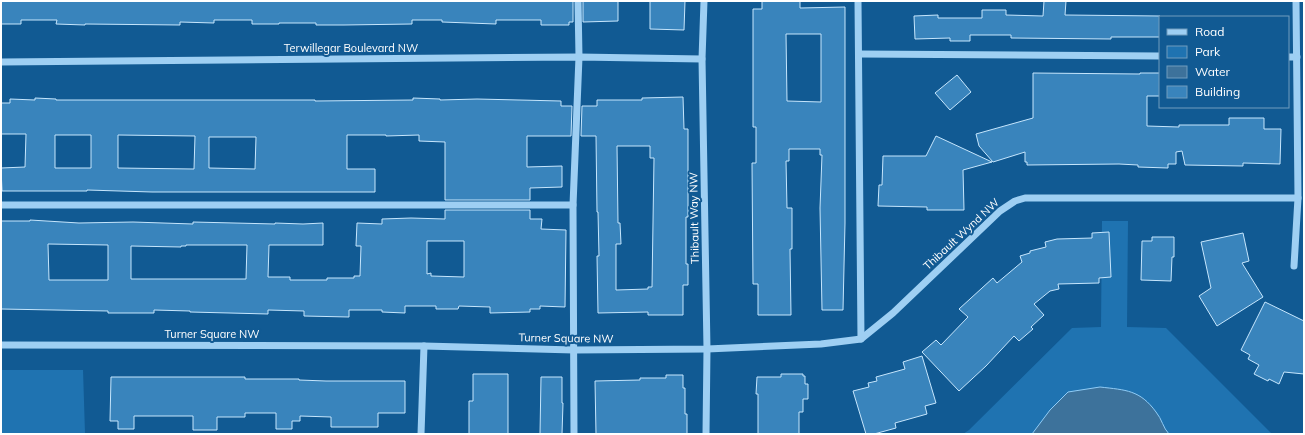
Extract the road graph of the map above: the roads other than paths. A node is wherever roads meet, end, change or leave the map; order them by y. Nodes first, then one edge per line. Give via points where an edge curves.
1 (578, 1) edge
2 (704, 1) edge
3 (858, 1) edge
4 (1296, 1) edge
5 (859, 54) junction
6 (1159, 56) edge
7 (1289, 57) edge
8 (1296, 57) junction
9 (579, 58) junction
10 (702, 59) junction
11 (1, 62) edge
12 (1298, 198) junction
13 (1, 205) edge
14 (573, 205) junction
15 (1294, 266) dead end
16 (861, 340) junction
17 (1, 345) edge
18 (424, 346) junction
19 (707, 349) junction
20 (574, 350) junction
21 (421, 434) edge
22 (574, 434) edge
23 (706, 434) edge

1 - 9 street
2 - 10 street, Thibault Way NW
3 - 5 street
4 - 8 street
5 - 6 street
5 - 16 street
7 - 8 street
8 - 12 street
9 - 10 street, Terwillegar Boulevard NW
9 - 11 street, Terwillegar Boulevard NW
9 - 14 street
10 - 19 street, Thibault Way NW
12 - 15 street
12 - 16 street, Thibault Wynd NW via 1025,198 1014,201 1000,211
13 - 14 street
14 - 20 street
16 - 19 street
17 - 18 street, Turner Square NW
18 - 20 street, Turner Square NW
18 - 21 street
19 - 20 street, Turner Square NW
19 - 23 street, Thibault Way NW
20 - 22 street

